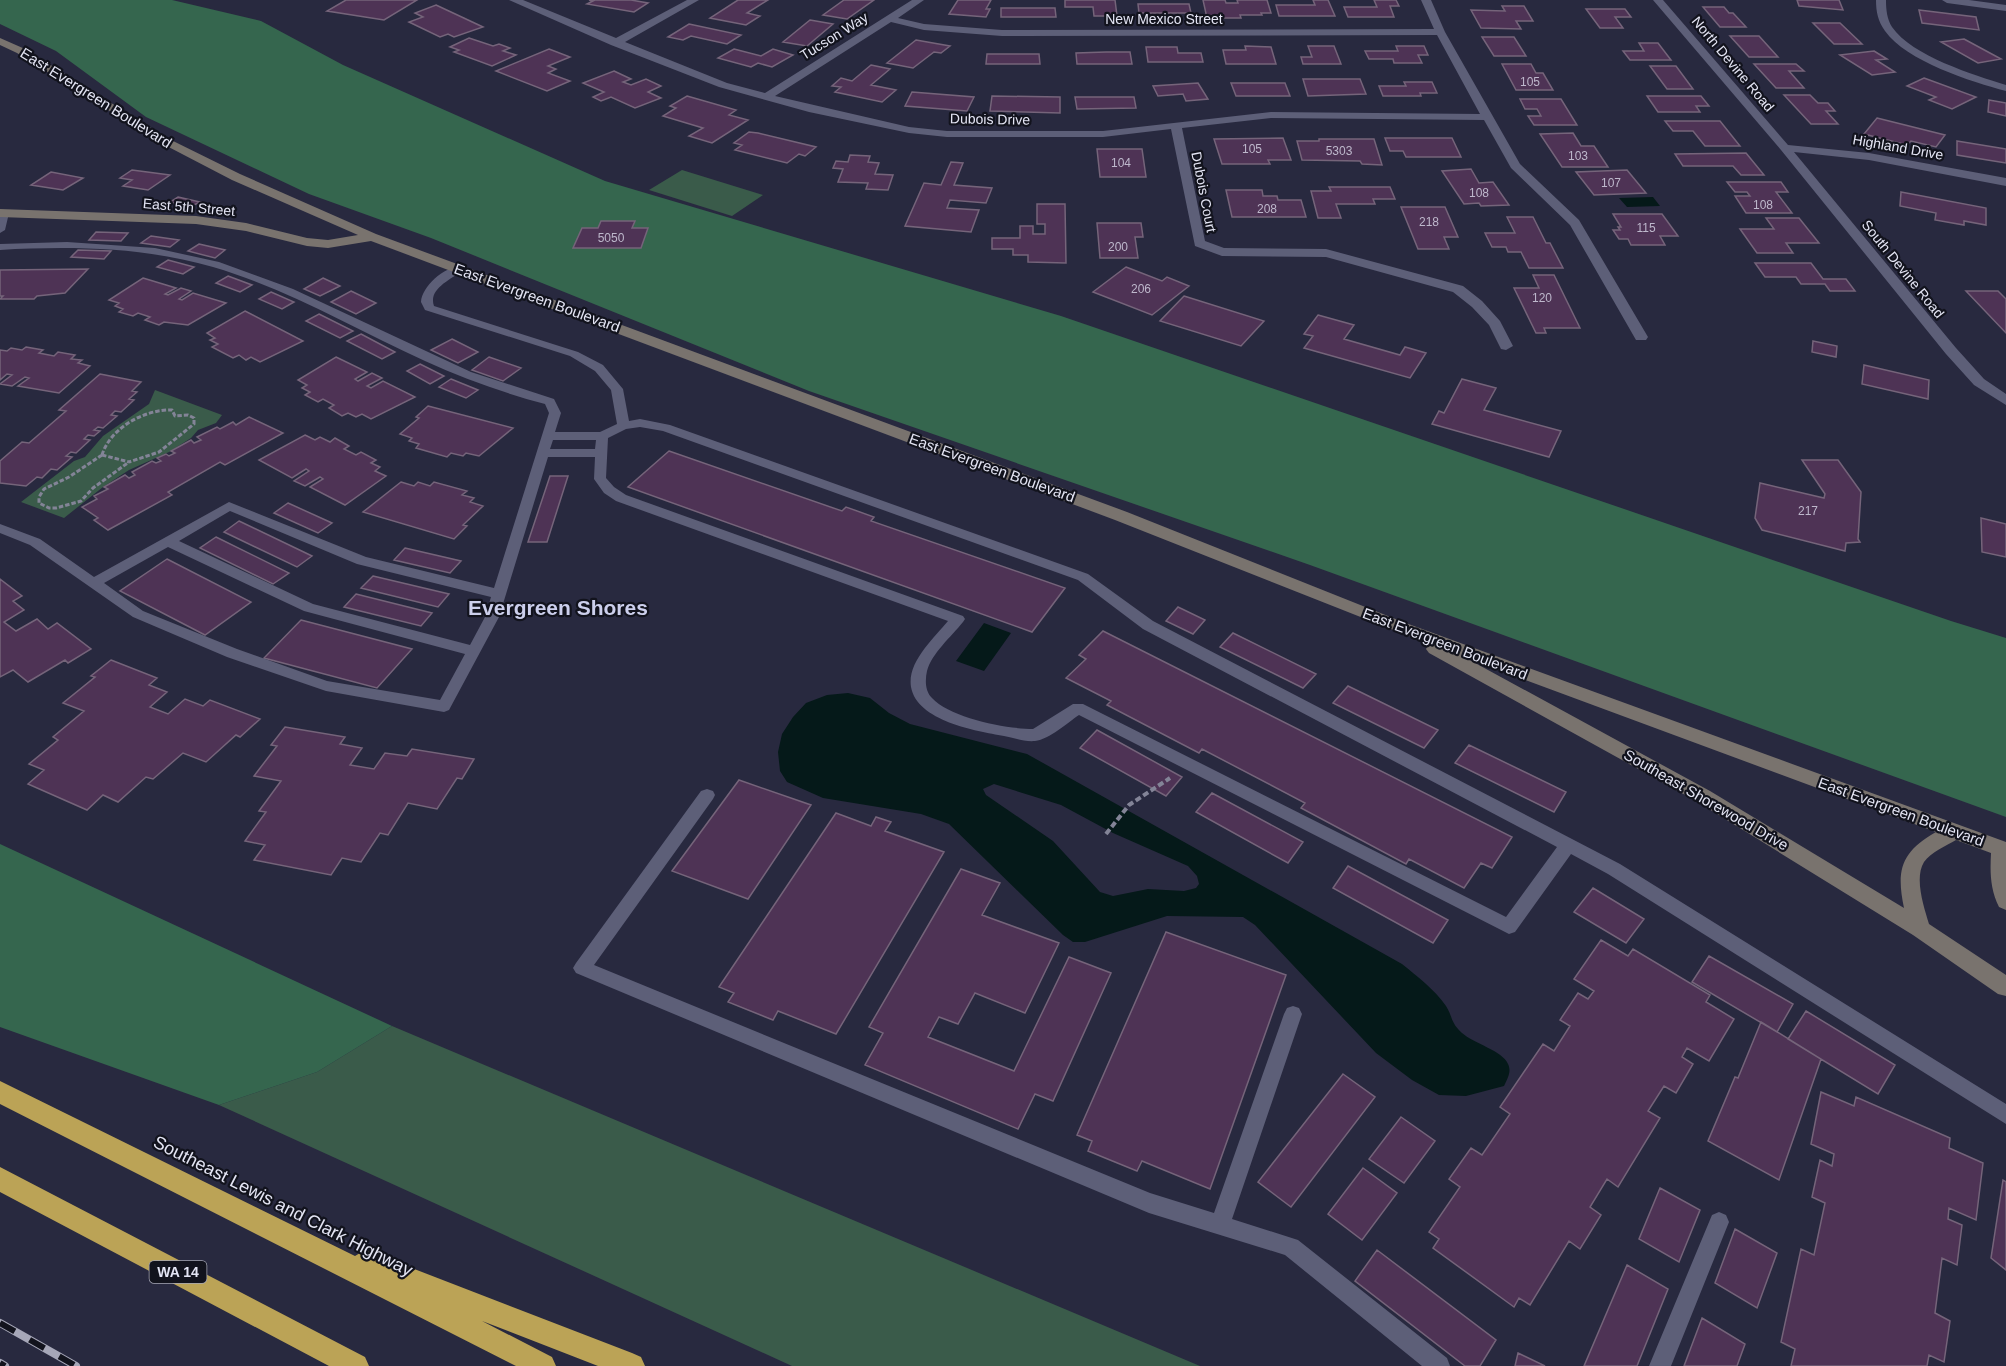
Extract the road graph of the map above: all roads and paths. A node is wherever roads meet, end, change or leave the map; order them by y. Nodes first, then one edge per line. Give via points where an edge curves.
1 (514, 0) edge
2 (694, 0) edge
3 (919, 0) edge
4 (1426, 0) edge
5 (1658, 0) edge
6 (1881, 0) edge
7 (1947, 0) edge
8 (2006, 8) edge
9 (890, 19) junction
10 (1440, 32) junction
11 (0, 41) edge
12 (615, 43) junction
13 (2006, 88) edge
14 (765, 98) junction
15 (1486, 117) junction
16 (1176, 126) junction
17 (1785, 148) junction
18 (2006, 182) edge
19 (1, 213) edge
20 (0, 230) edge
21 (372, 237) junction
22 (2, 247) edge
23 (458, 269) junction
24 (1641, 337) dead end
25 (1506, 346) dead end
26 (2006, 401) edge
27 (623, 426) junction
28 (548, 436) junction
29 (602, 436) junction
30 (544, 453) junction
31 (600, 453) junction
32 (102, 454) junction
33 (129, 462) junction
34 (0, 528) edge
35 (168, 541) junction
36 (93, 583) junction
37 (498, 594) junction
38 (1397, 626) junction
39 (474, 651) junction
40 (1190, 765) junction
41 (707, 795) dead end
42 (1954, 831) junction
43 (1106, 834) dead end
44 (1569, 844) junction
45 (2003, 849) edge
46 (2006, 901) edge
47 (1920, 929) junction
48 (2006, 987) edge
49 (1293, 1014) dead end
50 (0, 1092) edge
51 (2006, 1115) edge
52 (0, 1179) edge
53 (1719, 1222) dead end
54 (1220, 1225) junction
55 (276, 1229) junction
56 (356, 1366) edge
57 (543, 1366) edge
58 (632, 1366) edge
59 (1438, 1366) edge
60 (1660, 1366) edge

1 - 12 street, Dubois Drive
2 - 12 street
3 - 9 street, Tucson Way
4 - 10 street
5 - 17 street, North Devine Road
6 - 13 street via 1883,20 1896,38 1961,74
7 - 8 street
9 - 10 street, New Mexico Street via 924,27 1002,33
9 - 14 street, Tucson Way
10 - 15 street
11 - 21 street, East Evergreen Boulevard via 163,140
12 - 14 street, Dubois Drive
14 - 16 street, Dubois Drive via 909,130 947,134 1103,134
15 - 16 street, Dubois Drive via 1271,115
15 - 24 street via 1515,166 1575,223
16 - 25 street, Dubois Court via 1199,243 1222,252 1326,253 1423,277 1458,289 1477,304 1495,324
17 - 18 street, Highland Drive via 1864,155
17 - 26 street, South Devine Road via 1951,351 1979,382
19 - 20 lane
19 - 21 street, East 5th Street via 196,220 328,244
21 - 23 street, East Evergreen Boulevard
22 - 28 lane via 111,246 179,255 245,274 467,375 550,402 555,412
23 - 27 lane via 430,289 425,302 429,308 574,354 599,368 617,389
23 - 38 street, East Evergreen Boulevard via 1121,516
27 - 29 lane
27 - 44 lane via 640,423 666,428 1083,577 1148,626
28 - 29 lane
28 - 30 lane
29 - 31 lane
30 - 31 lane
30 - 37 lane
31 - 40 lane via 600,479 621,498 958,619 927,657 920,673 918,686 933,709 952,718 1036,735 1078,708
32 - 33 path
32 - 33 path via 68,478 43,489 39,503 49,508 73,504
32 - 33 path via 108,440 120,429 156,410 167,408 175,416 194,418 194,424 159,452
34 - 36 lane via 35,542
35 - 36 lane
35 - 37 lane via 229,506 362,561
35 - 39 lane via 309,608
36 - 39 lane via 138,614 231,653 326,686 444,706
37 - 39 lane via 492,617
38 - 42 street, East Evergreen Boulevard
38 - 47 street, Southeast Shorewood Drive via 1459,664 1703,796
40 - 43 path via 1129,805
40 - 44 lane via 1509,927
41 - 54 lane via 582,968 1149,1203
42 - 45 street, East Evergreen Boulevard
42 - 47 street via 1912,863 1911,891
44 - 51 lane
45 - 46 street via 2000,879
47 - 48 street, Southeast Shorewood Drive
49 - 54 lane
50 - 55 highway, Southeast Lewis and Clark Highway
52 - 56 highway, WA 14
53 - 60 lane
54 - 59 lane via 1291,1247
55 - 57 highway, Southeast Lewis and Clark Highway
55 - 58 highway

